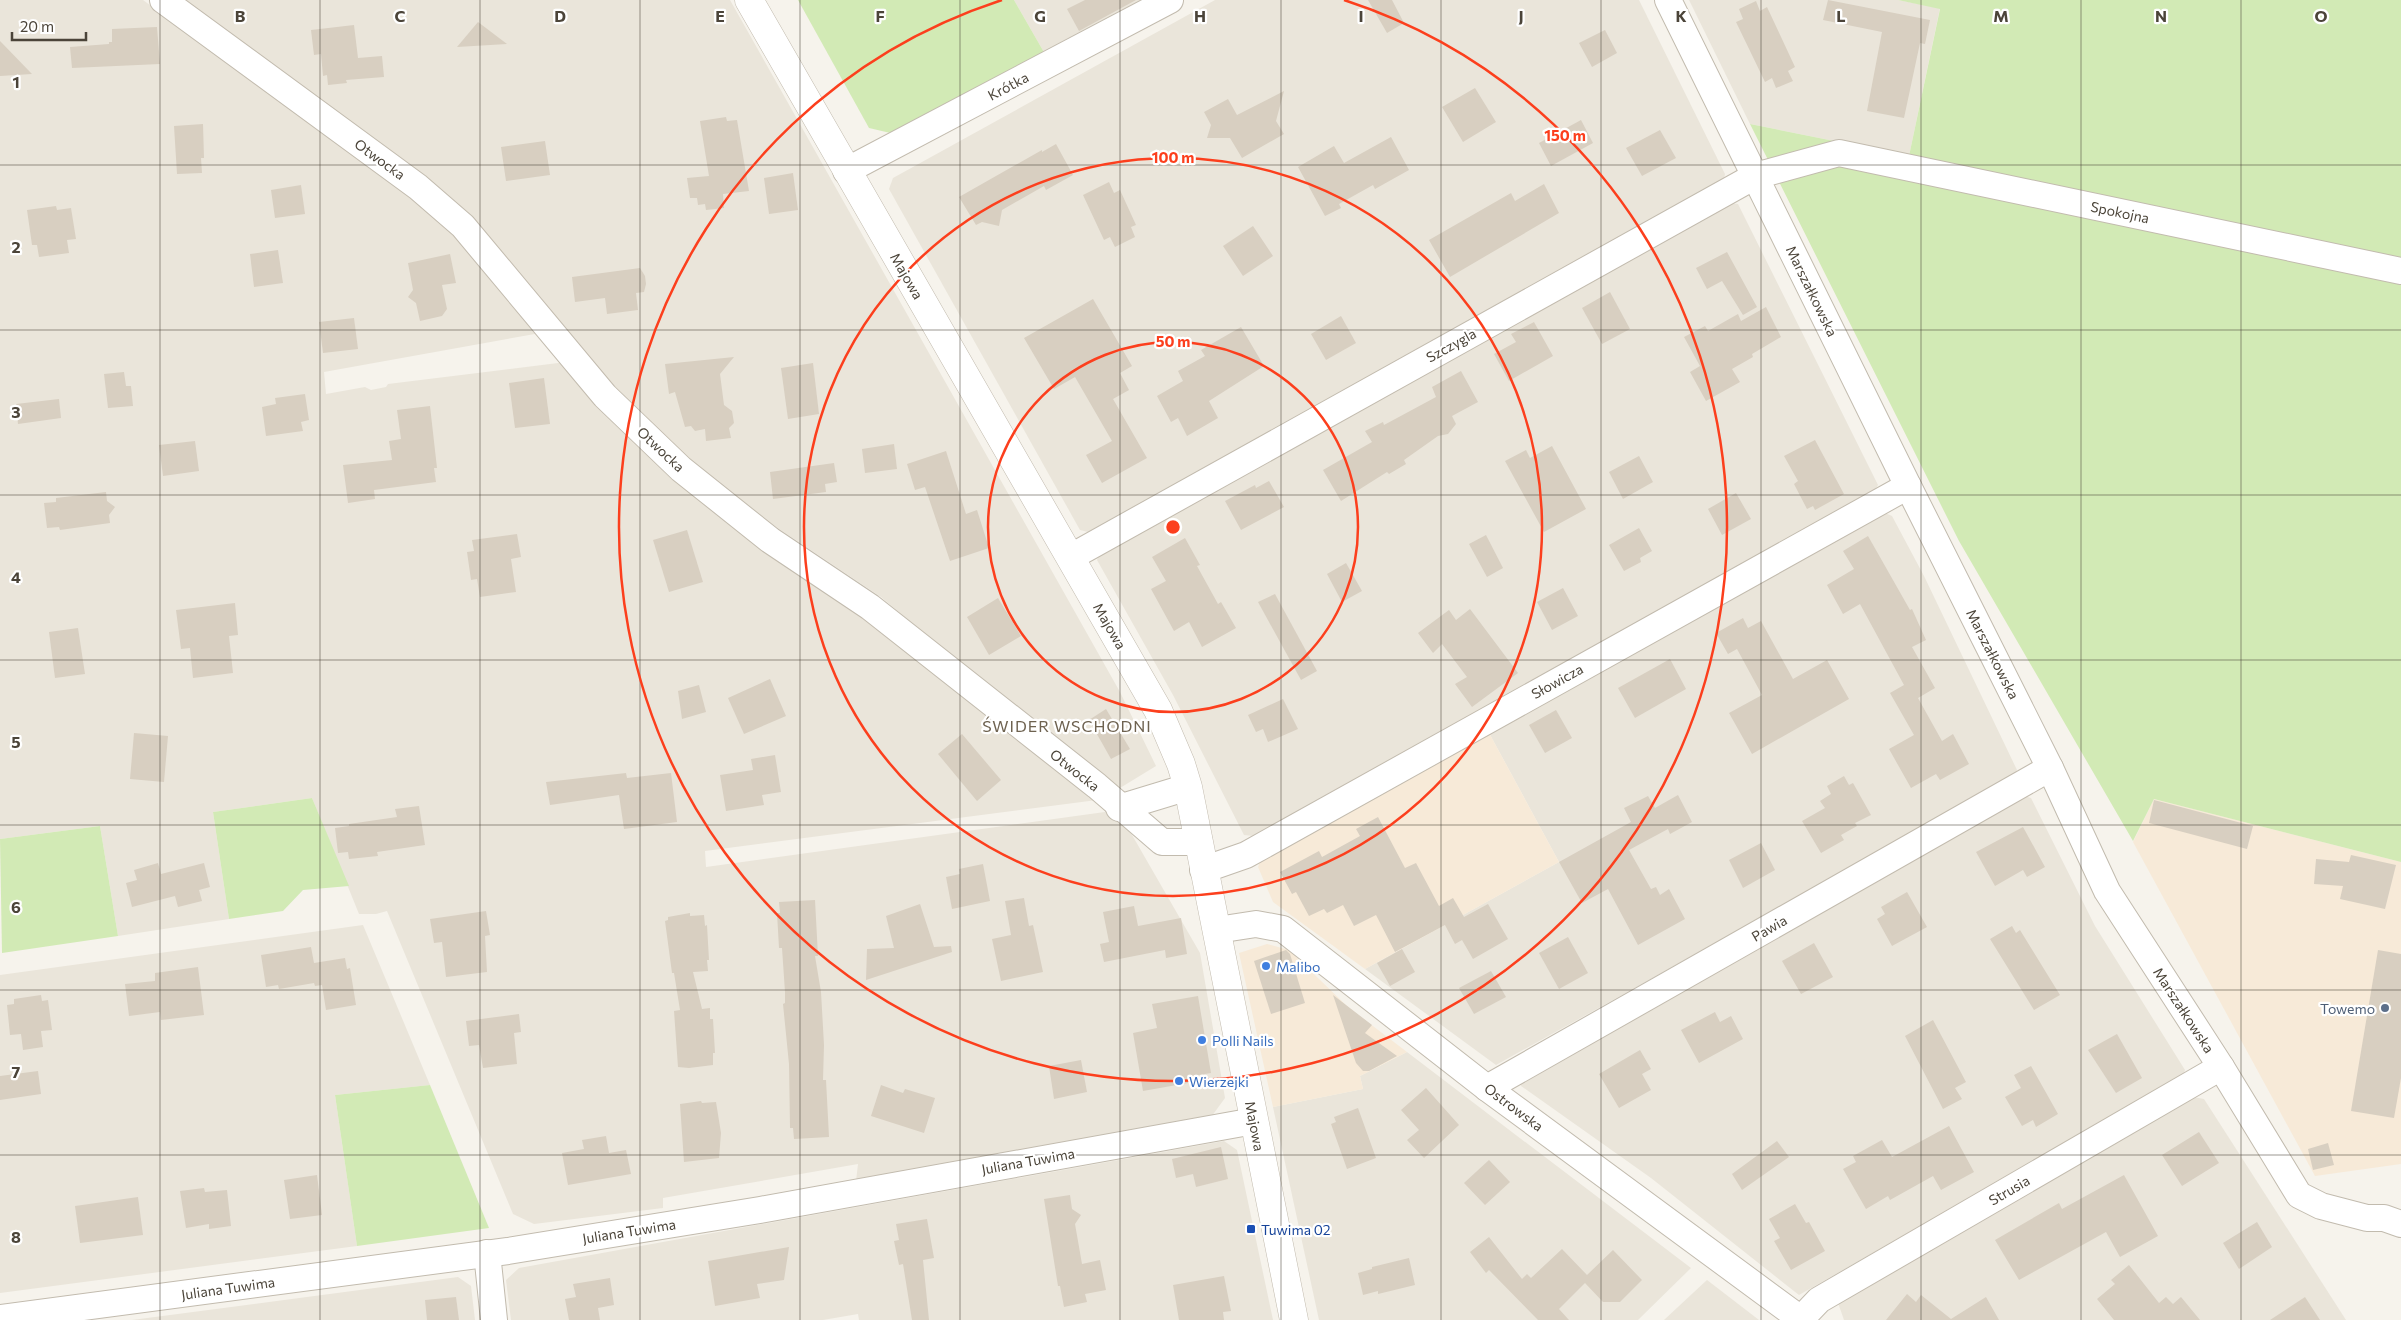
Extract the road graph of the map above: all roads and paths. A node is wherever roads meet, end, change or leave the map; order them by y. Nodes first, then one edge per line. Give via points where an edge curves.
1 (163, 0) edge
2 (750, 0) edge
3 (1170, 0) edge
4 (1668, 0) edge
5 (1839, 153) joint
6 (846, 171) junction
7 (1755, 176) junction
8 (2401, 271) edge
9 (1908, 486) junction
10 (1071, 557) junction
11 (2050, 768) junction
12 (1188, 787) junction
13 (1119, 808) junction
14 (1198, 842) junction
15 (1203, 870) junction
16 (1217, 930) junction
17 (2221, 1067) junction
18 (1487, 1088) junction
19 (1254, 1121) junction
20 (2401, 1224) edge
21 (487, 1253) junction
22 (0, 1318) edge
23 (494, 1320) edge
24 (1294, 1320) edge
25 (1802, 1320) edge

1 - 13 street, Otwocka via 418,187 463,226 605,396 681,469 770,540 870,607 1097,786
2 - 6 street, Majowa
3 - 6 street, Krótka
4 - 7 street, Marszałkowska
5 - 7 street, Szczygla
5 - 8 street, Spokojna
6 - 10 street, Majowa
7 - 9 street, Marszałkowska
7 - 10 street, Szczygla
9 - 11 street, Marszałkowska
9 - 15 street, Słowicza via 1246,855
10 - 12 street, Majowa via 1158,710 1182,764
11 - 17 street, Marszałkowska via 2107,891
11 - 18 street, Pawia
12 - 13 street
12 - 14 street, Majowa
13 - 14 street, Otwocka via 1162,842
14 - 15 street, Majowa
15 - 16 street, Majowa
16 - 18 street, Ostrowska via 1256,924 1283,929
16 - 19 street, Majowa
17 - 20 street, Marszałkowska via 2299,1195 2321,1206
17 - 25 street, Strusia via 1819,1300
18 - 25 street, Ostrowska
19 - 21 street, Juliana Tuwima via 760,1210
19 - 24 street, Majowa
21 - 22 street, Juliana Tuwima
21 - 23 street

